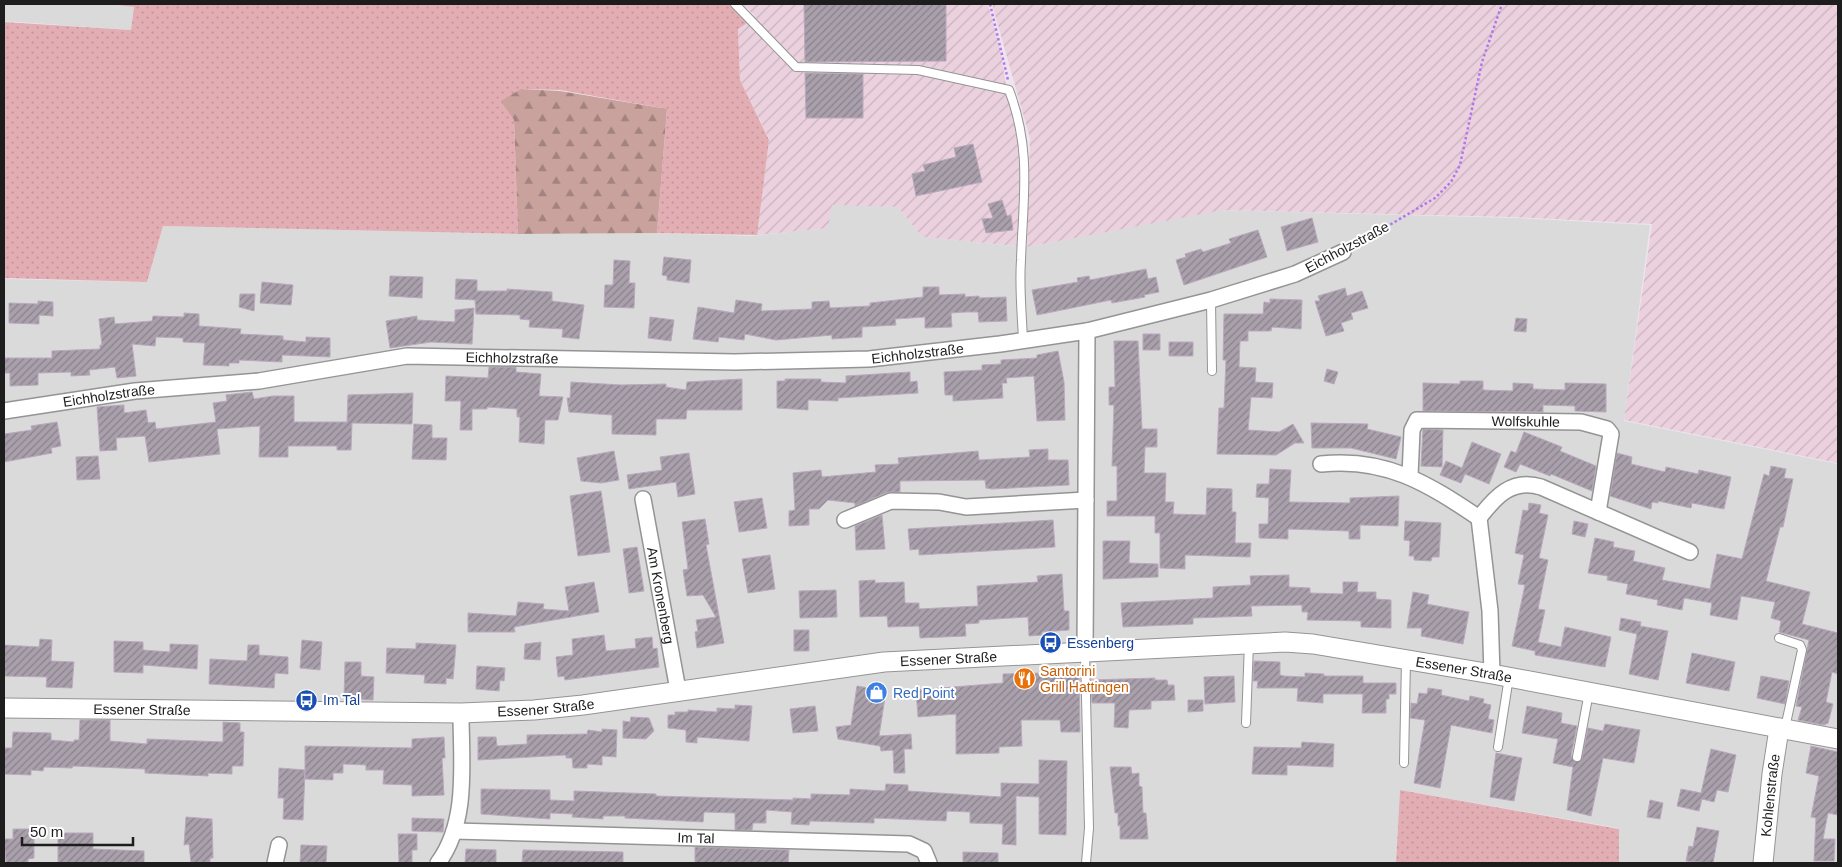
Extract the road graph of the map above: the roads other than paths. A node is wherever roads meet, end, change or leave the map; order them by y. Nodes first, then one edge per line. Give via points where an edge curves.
1 (735, 4) edge
2 (1343, 252) road end
3 (1211, 300) junction
4 (1087, 331) junction
5 (1023, 341) junction
6 (1212, 371) dead end
7 (4, 411) edge
8 (1321, 464) dead end
9 (1410, 476) junction
10 (643, 499) dead end
11 (1086, 500) junction
12 (1598, 512) junction
13 (1479, 518) junction
14 (845, 520) dead end
15 (1690, 552) dead end
16 (1779, 638) dead end
17 (1249, 644) junction
18 (1085, 652) junction
19 (1406, 659) junction
20 (1501, 675) junction
21 (678, 690) junction
22 (1589, 692) junction
23 (4, 708) edge
24 (461, 713) junction
25 (1246, 723) dead end
26 (1782, 729) junction
27 (1838, 739) edge
28 (1498, 747) dead end
29 (1577, 757) dead end
30 (1404, 763) dead end
31 (454, 831) junction
32 (279, 845) dead end
33 (275, 863) edge
34 (438, 863) edge
35 (929, 863) edge
36 (1086, 863) edge
37 (1763, 863) edge

1 - 5 lane via 796,67 918,70 1009,90 1023,136 1025,160 1020,262
2 - 3 street, Eichholzstraße via 1295,274
3 - 4 street, Eichholzstraße
3 - 6 lane
4 - 5 street, Eichholzstraße
4 - 11 street
5 - 7 street, Eichholzstraße via 869,359 734,362 407,356 259,381 135,391
8 - 9 street via 1362,463
9 - 12 street, Wolfskuhle via 1412,430 1417,420 1581,422 1607,429 1611,434
9 - 13 street
10 - 21 street, Am Kronenberg
11 - 14 street via 966,507 939,502 891,501
11 - 18 street
12 - 13 street via 1541,487 1526,484 1507,489
12 - 15 street
13 - 20 street
16 - 26 lane via 1800,645 1802,650
17 - 18 street, Essener Straße
17 - 19 street, Essener Straße via 1313,644
17 - 25 lane
18 - 21 street, Essener Straße via 884,662
18 - 36 lane via 1089,828
19 - 20 street, Essener Straße
19 - 30 lane
20 - 22 street, Essener Straße
20 - 28 lane
21 - 24 street, Essener Straße via 534,710
22 - 26 street, Essener Straße
22 - 29 lane
23 - 24 street, Essener Straße
24 - 31 street via 462,780
26 - 27 street, Essener Straße
26 - 37 street, Kohlenstraße via 1772,774
31 - 34 street
31 - 35 street, Im Tal via 909,844 924,851
32 - 33 street

